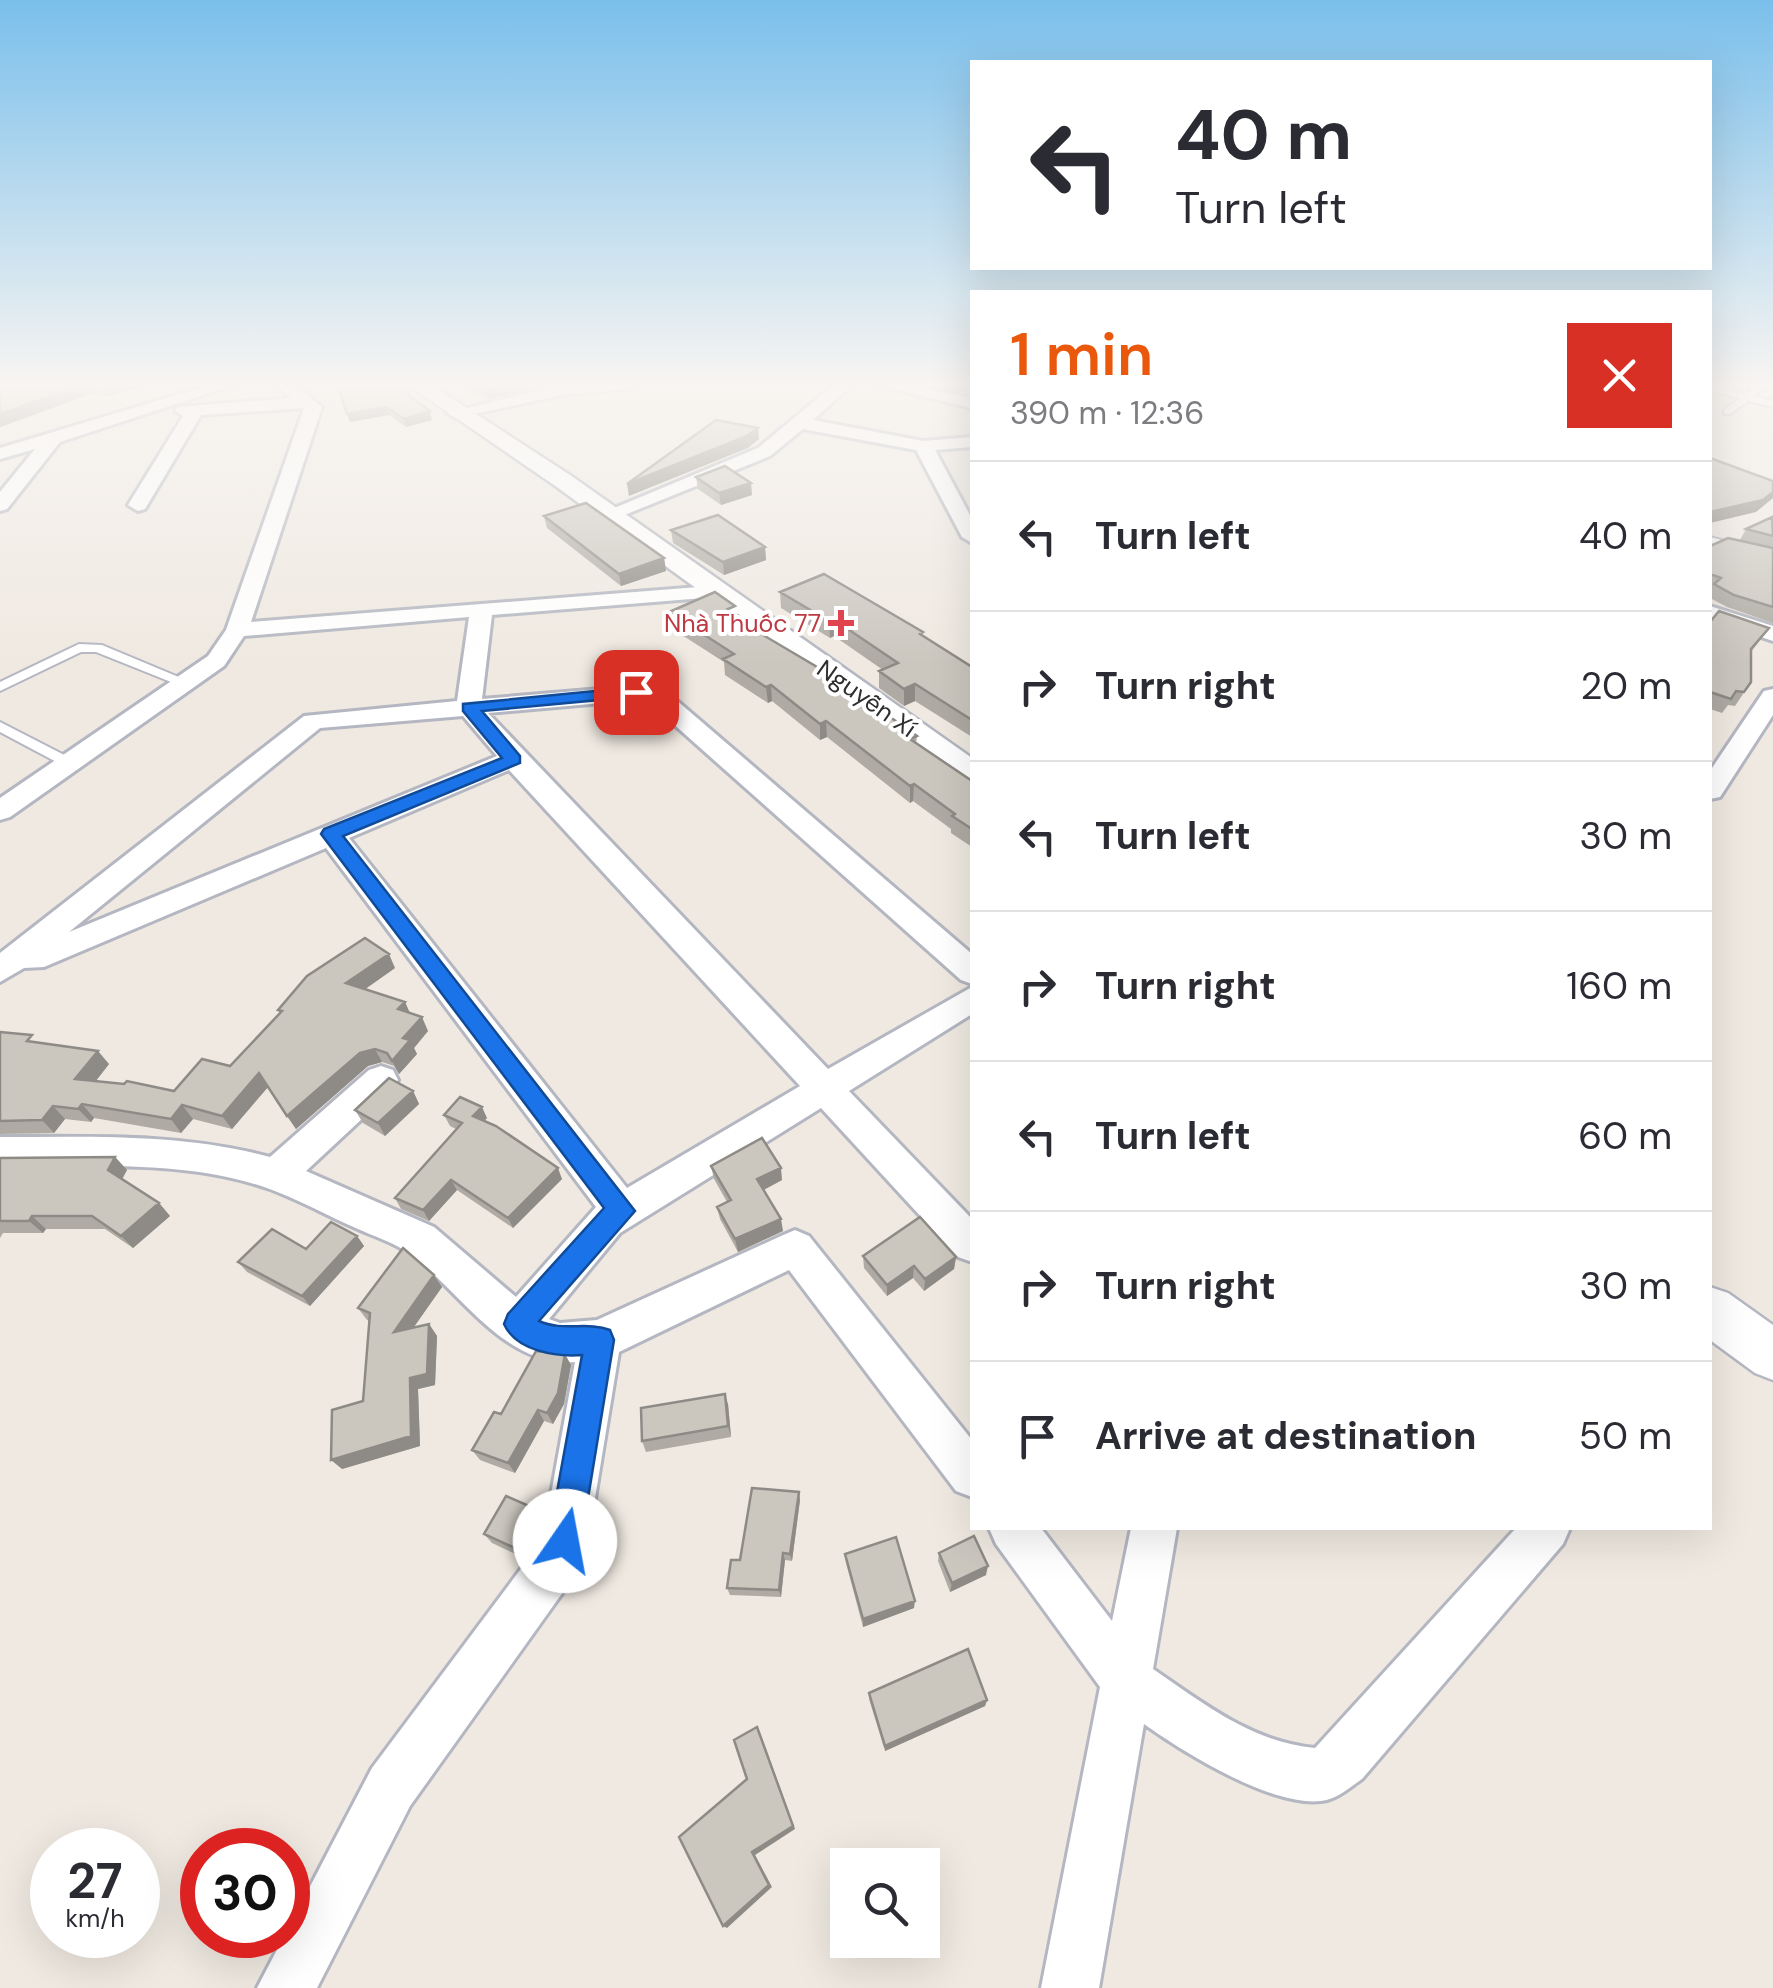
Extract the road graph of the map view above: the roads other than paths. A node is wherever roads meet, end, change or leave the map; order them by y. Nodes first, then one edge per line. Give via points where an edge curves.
1 (22, 477) edge
2 (155, 477) edge
3 (289, 477) edge
4 (553, 477) edge
5 (708, 477) edge
6 (940, 477) edge
7 (970, 492) edge
8 (949, 494) junction
9 (138, 504) dead end
10 (0, 505) edge
11 (610, 514) junction
12 (970, 532) edge
13 (1712, 541) edge
14 (1773, 557) edge
15 (716, 590) junction
16 (481, 610) junction
17 (1712, 614) edge
18 (237, 630) junction
19 (1773, 634) edge
20 (186, 683) junction
21 (0, 687) edge
22 (1773, 696) edge
23 (469, 707) junction
24 (0, 726) edge
25 (514, 760) junction
26 (69, 763) junction
27 (970, 772) edge
28 (1712, 788) edge
29 (0, 811) edge
30 (331, 834) junction
31 (970, 970) edge
32 (0, 971) edge
33 (970, 1000) edge
34 (382, 1080) edge
35 (824, 1088) junction
36 (0, 1152) edge
37 (276, 1175) junction
38 (622, 1211) junction
39 (970, 1243) edge
40 (518, 1324) junction
41 (1716, 1325) edge
42 (600, 1340) junction
43 (1773, 1356) edge
44 (970, 1472) edge
45 (1014, 1530) edge
46 (1154, 1530) edge
47 (1545, 1530) edge
48 (1126, 1680) junction
49 (286, 1988) edge
50 (1070, 1988) edge

1 - 10 street
2 - 9 street
3 - 18 street
4 - 11 street, Nguyễn Xí
5 - 11 street
6 - 8 street
7 - 8 street
8 - 12 street
11 - 15 street, Nguyễn Xí
13 - 14 lane
15 - 16 street
15 - 27 street, Nguyễn Xí
16 - 18 street
16 - 23 street
17 - 19 street
18 - 20 street via 216,662
20 - 21 lane via 98,648 80,648
20 - 26 street
22 - 28 street
23 - 25 street
23 - 31 street via 636,692 659,698
23 - 32 street via 313,721
24 - 26 lane
25 - 30 street
25 - 35 street
26 - 29 street
30 - 32 street
30 - 38 street
33 - 35 street
34 - 37 street
35 - 38 street
35 - 39 street
36 - 37 street via 203,1158
37 - 40 street via 420,1239
38 - 40 street
40 - 42 street via 560,1343
41 - 43 street
42 - 44 street via 795,1248
42 - 49 street via 565,1541 391,1787
45 - 48 street
46 - 48 street
47 - 48 street via 1343,1760 1322,1775 1290,1772 1212,1741
48 - 50 street

